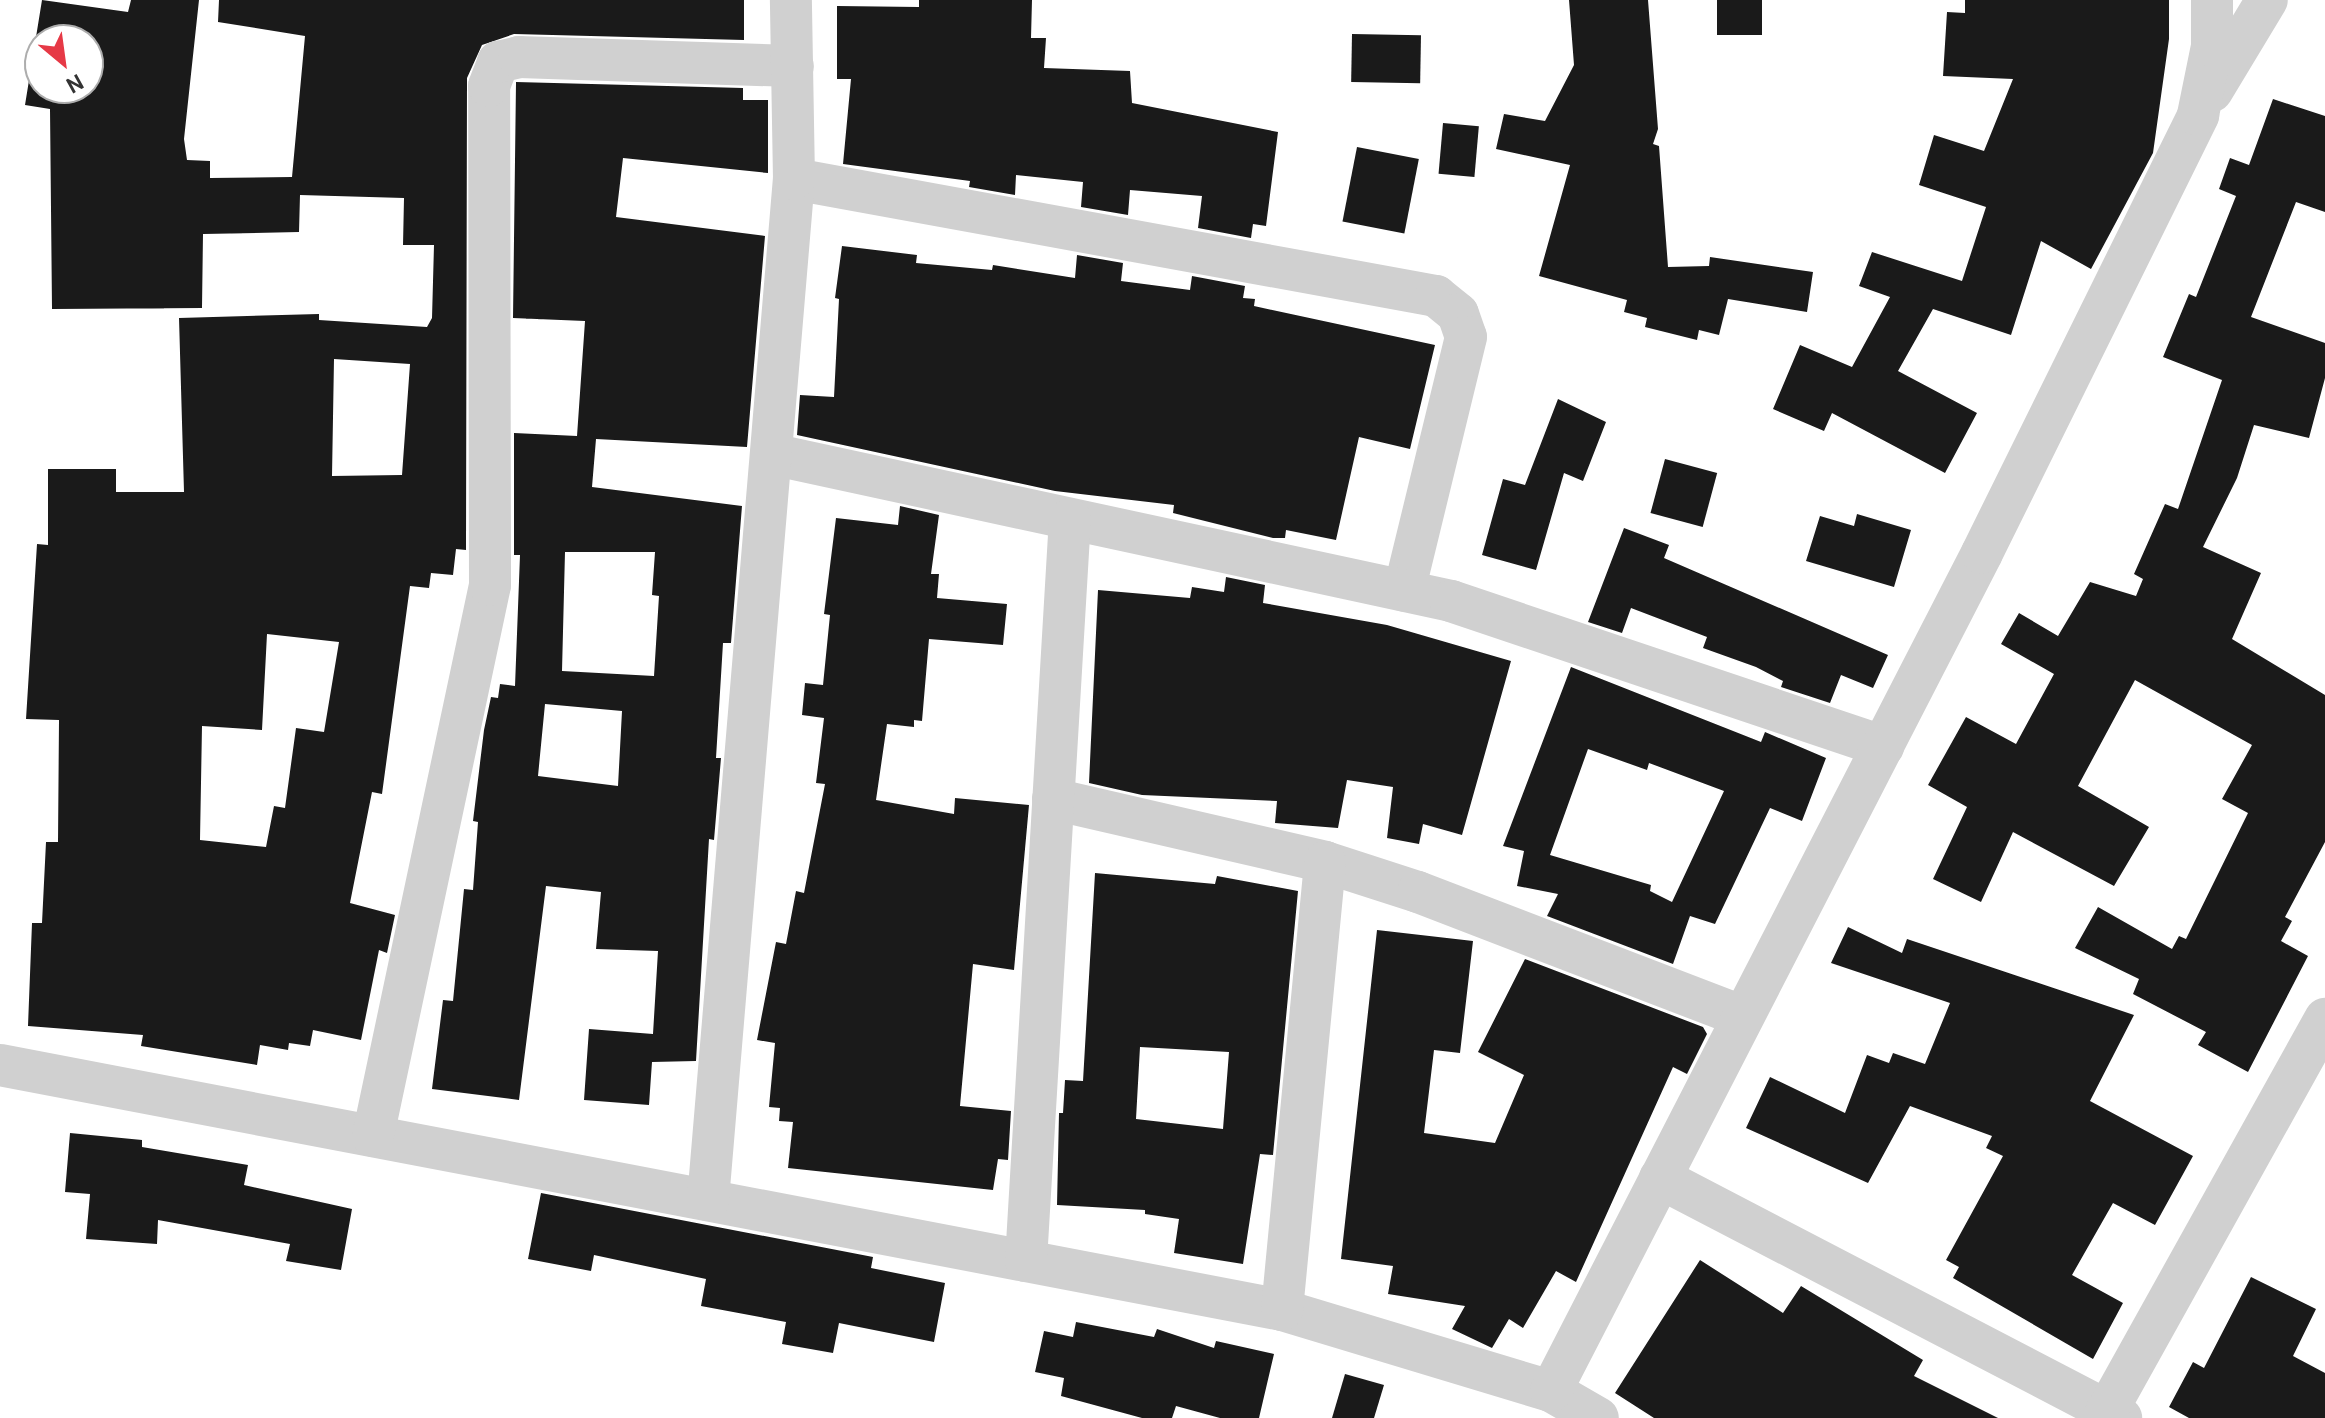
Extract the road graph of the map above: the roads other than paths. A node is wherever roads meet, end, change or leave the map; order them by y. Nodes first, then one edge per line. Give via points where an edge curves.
1 (791, 0) edge
2 (2212, 0) edge
3 (2267, 0) edge
4 (793, 66) junction
5 (2198, 115) junction
6 (794, 179) junction
7 (771, 454) junction
8 (1070, 519) junction
9 (1404, 591) junction
10 (1883, 746) junction
11 (1053, 799) junction
12 (1325, 862) junction
13 (1743, 1017) junction
14 (2325, 1019) edge
15 (0, 1065) edge
16 (373, 1136) junction
17 (1660, 1178) junction
18 (708, 1200) junction
19 (1026, 1261) junction
20 (1282, 1310) junction
21 (1551, 1391) junction
22 (2111, 1415) edge
23 (1598, 1418) edge

1 - 4 street
2 - 5 street via 2212,46
3 - 5 street
4 - 6 street
4 - 16 street via 519,57 498,62 489,86 490,585
5 - 10 street
6 - 7 street
6 - 9 street via 1436,296 1458,314 1466,337
7 - 8 street
7 - 18 street
8 - 9 street
8 - 11 street
9 - 10 street via 1451,601
10 - 13 street
11 - 12 street
11 - 19 street
12 - 13 street via 1418,892
12 - 20 street
13 - 17 street
14 - 22 street
15 - 16 street
16 - 18 street
17 - 21 street
17 - 22 street
18 - 19 street
19 - 20 street
20 - 21 street
21 - 23 street

